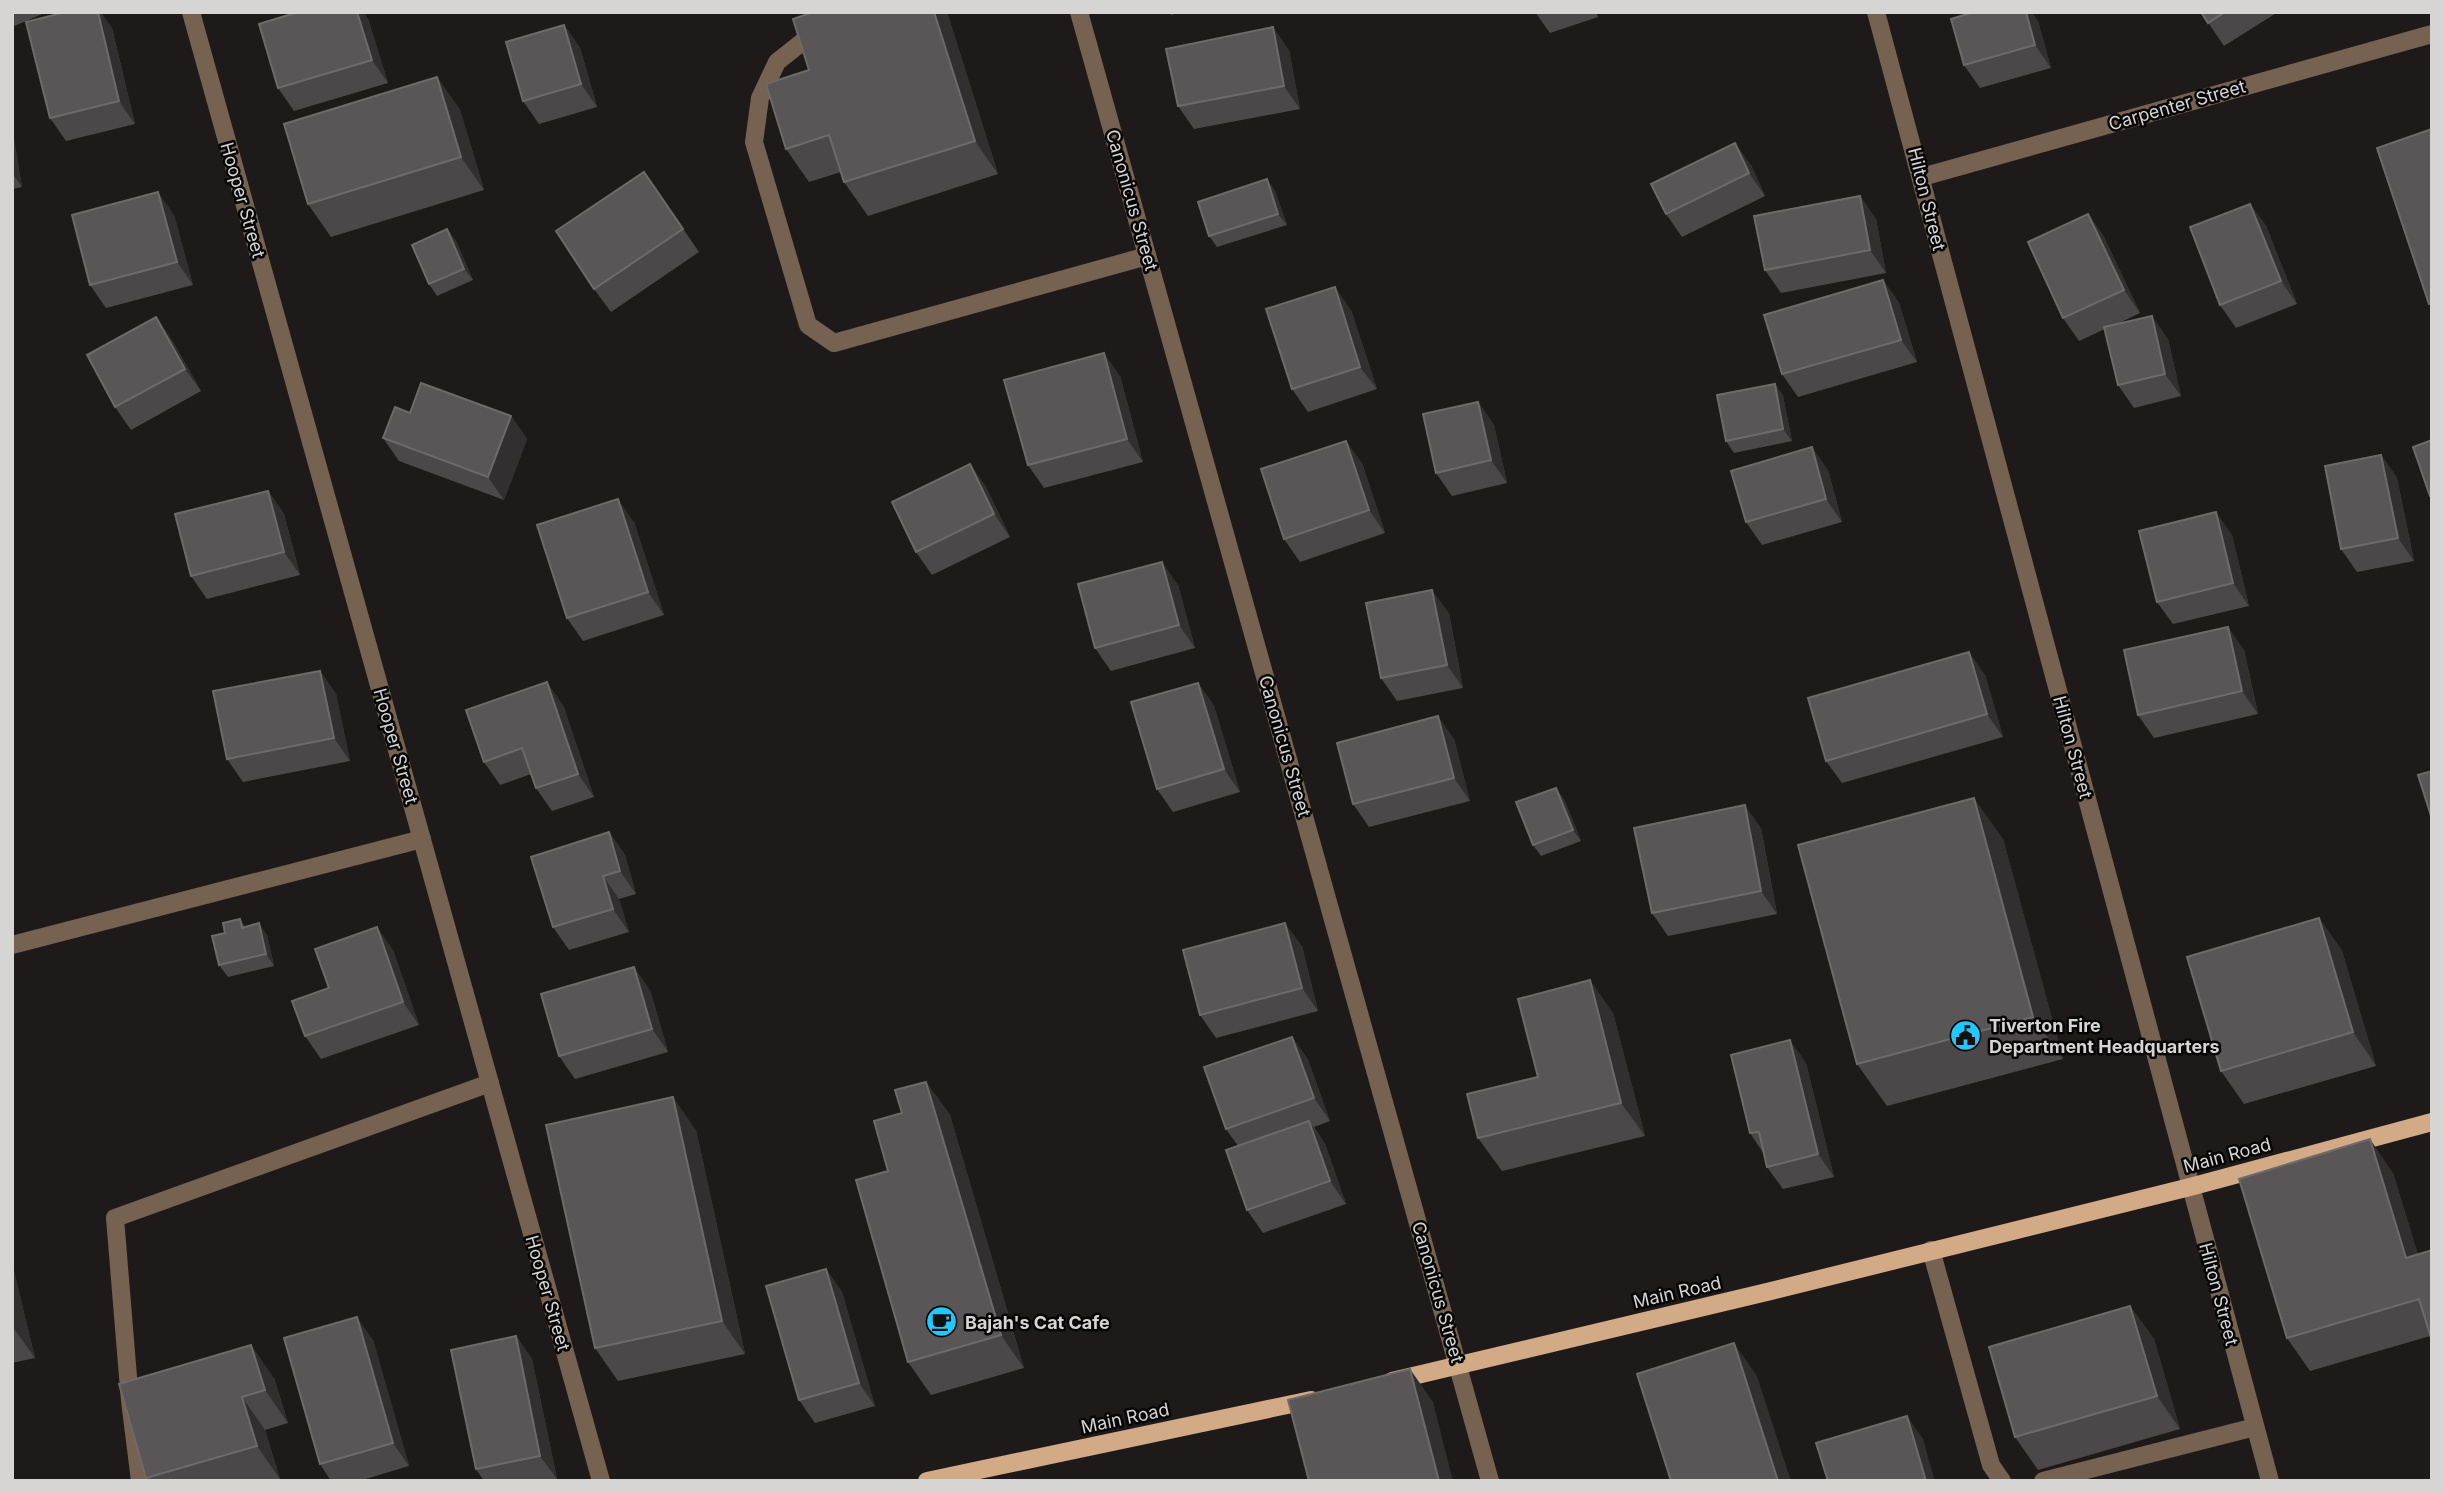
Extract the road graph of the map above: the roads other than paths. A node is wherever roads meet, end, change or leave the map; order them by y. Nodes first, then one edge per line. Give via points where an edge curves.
1 (191, 12) edge
2 (1079, 12) edge
3 (1876, 12) edge
4 (836, 27) edge
5 (2432, 34) edge
6 (1922, 177) junction
7 (1147, 256) junction
8 (422, 839) junction
9 (12, 945) edge
10 (490, 1083) junction
11 (2432, 1122) edge
12 (2190, 1187) junction
13 (1931, 1250) junction
14 (1459, 1366) junction
15 (1380, 1384) edge
16 (1328, 1396) edge
17 (2255, 1427) junction
18 (140, 1481) edge
19 (601, 1481) edge
20 (927, 1481) edge
21 (1490, 1481) edge
22 (2003, 1481) edge
23 (2043, 1481) edge
24 (2270, 1481) edge

1 - 8 street, Hooper Street
2 - 7 street, Canonicus Street
3 - 6 street, Hilton Street
4 - 7 street via 811,35 778,62 760,98 754,142 808,325 834,343
5 - 6 street, Carpenter Street
6 - 12 street, Hilton Street
7 - 14 street, Canonicus Street
8 - 9 street
8 - 10 street, Hooper Street
10 - 18 street via 114,1218
10 - 19 street, Hooper Street
11 - 12 main road, Main Road
12 - 13 main road, Main Road
12 - 17 street, Hilton Street
13 - 14 main road, Main Road
13 - 22 street via 1991,1465
14 - 15 main road, Main Road
14 - 21 street, Canonicus Street
16 - 20 main road, Main Road
17 - 23 street
17 - 24 street, Hilton Street

